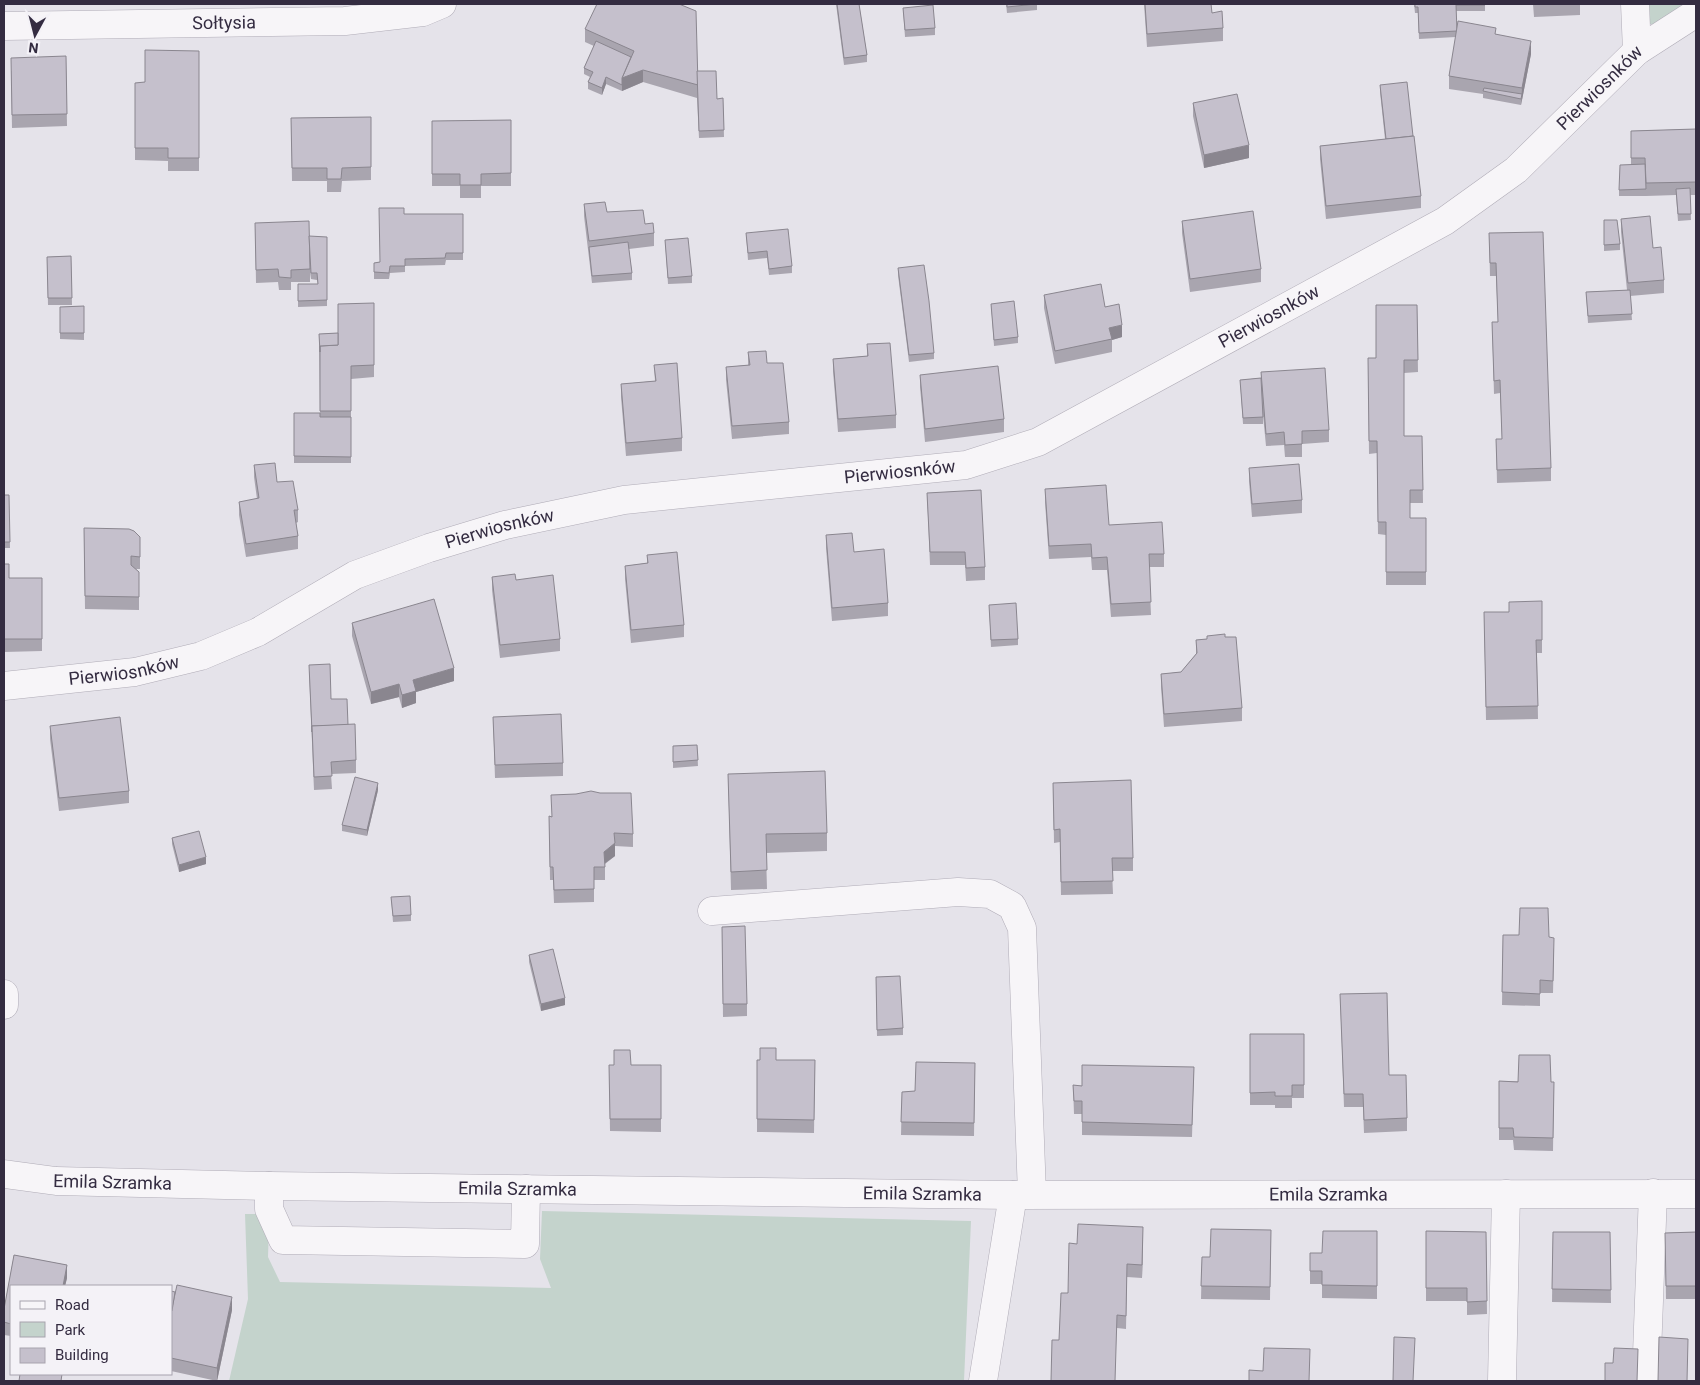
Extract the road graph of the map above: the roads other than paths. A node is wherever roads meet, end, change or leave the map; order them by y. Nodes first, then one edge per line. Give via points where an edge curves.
1 (442, 4) edge
2 (1635, 4) edge
3 (1696, 13) edge
4 (4, 26) edge
5 (1637, 51) junction
6 (4, 686) edge
7 (712, 911) dead end
8 (4, 994) edge
9 (4, 1006) edge
10 (4, 1174) edge
11 (269, 1186) junction
12 (526, 1189) junction
13 (1653, 1193) junction
14 (1506, 1194) junction
15 (1696, 1194) edge
16 (1022, 1195) junction
17 (983, 1381) edge
18 (1502, 1381) edge
19 (1646, 1381) edge

1 - 4 street, Sołtysia via 423,12 345,21
2 - 5 street
3 - 5 street, Pierwiosnków
5 - 6 street, Pierwiosnków via 1516,170 1445,221 1038,442 966,465 624,500 505,525 355,575 258,632 201,656 135,672
7 - 16 street via 958,892 990,894 1012,906 1022,928
8 - 9 street
10 - 11 street, Emila Szramka via 56,1181
11 - 12 street, Emila Szramka
11 - 12 street via 269,1209 282,1240 525,1244
12 - 16 street, Emila Szramka
13 - 14 street, Emila Szramka
13 - 15 street, Emila Szramka
13 - 19 street
14 - 16 street, Emila Szramka
14 - 18 street
16 - 17 street

